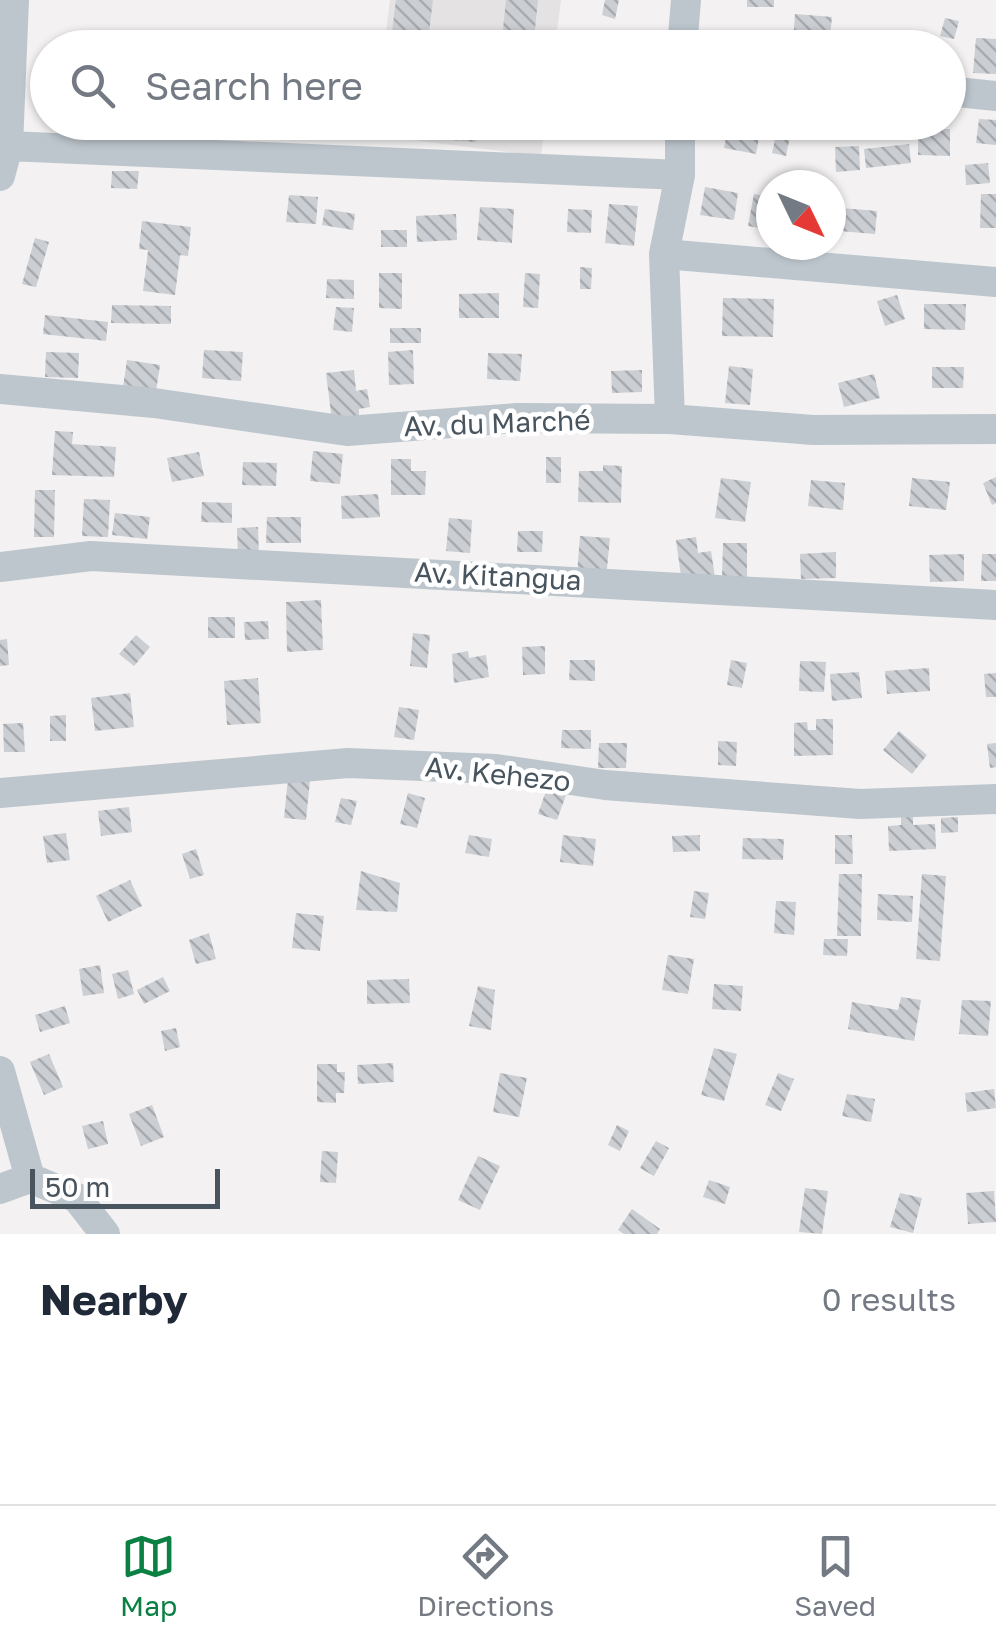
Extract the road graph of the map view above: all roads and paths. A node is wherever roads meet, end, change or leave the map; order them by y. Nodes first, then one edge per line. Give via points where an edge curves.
1 (686, 0) edge
2 (9, 11) edge
3 (684, 30) edge
4 (966, 93) edge
5 (996, 96) edge
6 (680, 140) edge
7 (4, 161) edge
8 (680, 175) junction
9 (664, 254) junction
10 (996, 282) edge
11 (0, 388) edge
12 (670, 419) junction
13 (996, 429) edge
14 (0, 566) edge
15 (996, 606) edge
16 (0, 793) edge
17 (996, 799) edge
18 (0, 1071) edge
19 (30, 1178) junction
20 (0, 1190) edge
21 (105, 1234) edge

1 - 3 street
2 - 7 street
4 - 5 street
6 - 8 street
7 - 8 street
8 - 9 street
9 - 10 street
9 - 12 street
11 - 12 street, Av. du Marché via 347,431 518,418
12 - 13 street, Av. du Marché via 813,430
14 - 15 street, Av. Kitangua via 90,556
16 - 17 street, Av. Kehezo via 348,763 496,769 605,786 860,804
18 - 19 street
19 - 20 street
19 - 21 street via 77,1198

